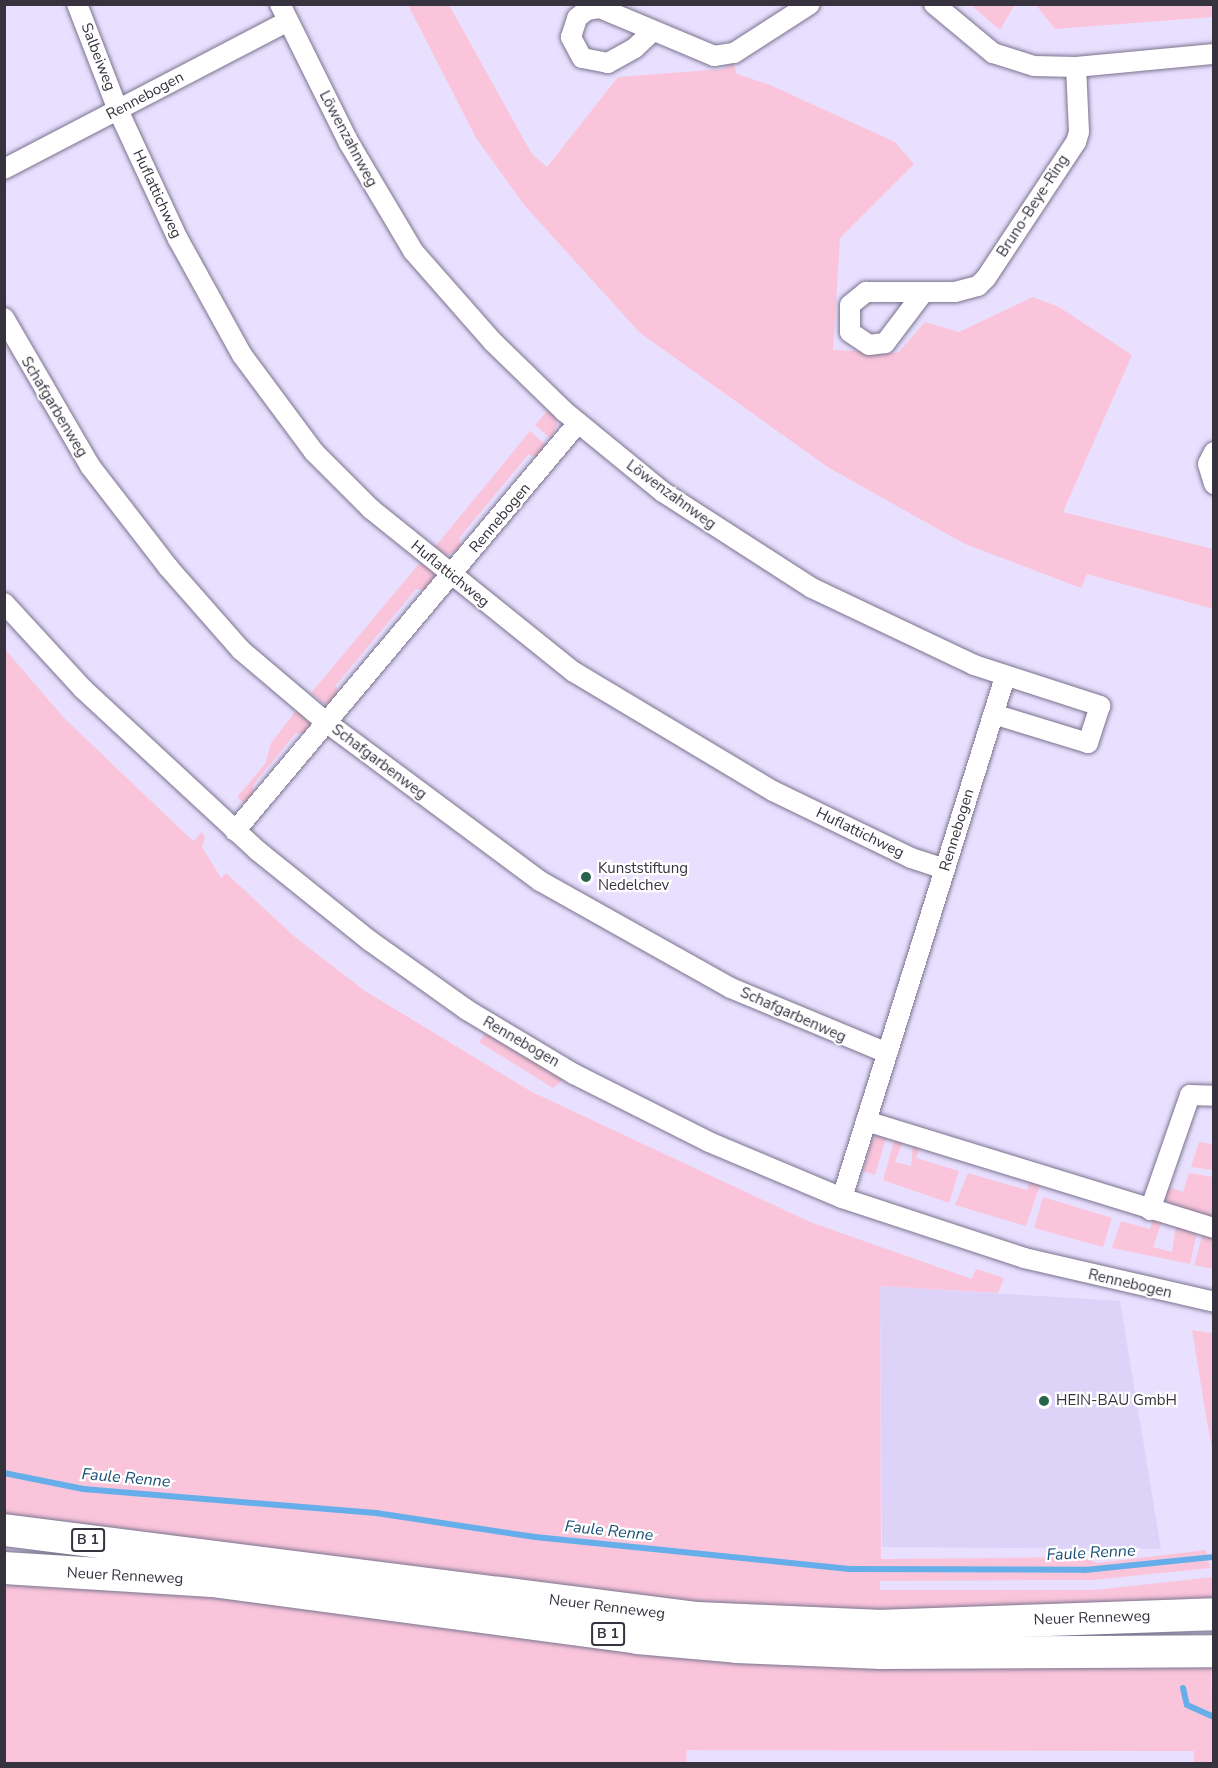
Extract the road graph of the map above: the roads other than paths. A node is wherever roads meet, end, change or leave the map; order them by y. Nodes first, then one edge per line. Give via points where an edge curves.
1 (77, 4) edge
2 (810, 4) edge
3 (934, 4) edge
4 (283, 13) edge
5 (653, 32) dead end
6 (1214, 54) edge
7 (1076, 67) junction
8 (118, 110) junction
9 (4, 169) edge
10 (923, 293) dead end
11 (4, 318) edge
12 (579, 423) junction
13 (1214, 452) edge
14 (1214, 484) edge
15 (451, 576) junction
16 (4, 603) edge
17 (1005, 677) junction
18 (993, 714) junction
19 (326, 723) junction
20 (235, 831) junction
21 (945, 869) junction
22 (887, 1053) junction
23 (1214, 1096) edge
24 (866, 1121) junction
25 (842, 1198) junction
26 (1150, 1210) junction
27 (1214, 1228) edge
28 (1214, 1302) edge
29 (4, 1530) edge
30 (4, 1568) edge
31 (1214, 1614) edge
32 (1214, 1651) edge

1 - 8 street, Salbeiweg
2 - 5 street via 734,53 714,56
3 - 7 street via 993,53 1034,66
4 - 8 street, Rennebogen
4 - 12 street, Löwenzahnweg via 383,205 413,251 493,342
6 - 7 street
7 - 10 street, Bruno-Beye-Ring via 1076,142 986,278 967,290
8 - 9 street, Rennebogen
8 - 15 street, Huflattichweg via 178,239 242,355 314,452 371,509
11 - 19 street, Schafgarbenweg via 90,466 168,567 241,650
12 - 15 street, Rennebogen
12 - 17 street, Löwenzahnweg via 663,492 779,569 878,622
13 - 14 street via 1208,468
15 - 19 street, Rennebogen
15 - 21 street, Huflattichweg via 573,672 763,785 911,858
16 - 20 street, Rennebogen via 83,689
17 - 18 street, Rennebogen
17 - 18 street, Löwenzahnweg via 1100,706 1088,743
18 - 21 street, Rennebogen
19 - 20 street, Rennebogen
19 - 22 street, Schafgarbenweg via 540,881 731,988
20 - 25 street, Rennebogen via 370,941 467,1010 624,1101
21 - 22 street, Rennebogen
22 - 24 street, Rennebogen
23 - 26 street via 1190,1095
24 - 25 street, Rennebogen
24 - 26 street
25 - 28 street, Rennebogen via 1024,1258
26 - 27 street
29 - 31 main road, Neuer Renneweg / B 1 via 708,1618 877,1626
30 - 32 main road, Neuer Renneweg / B 1 via 212,1581 637,1638 748,1648 872,1653

